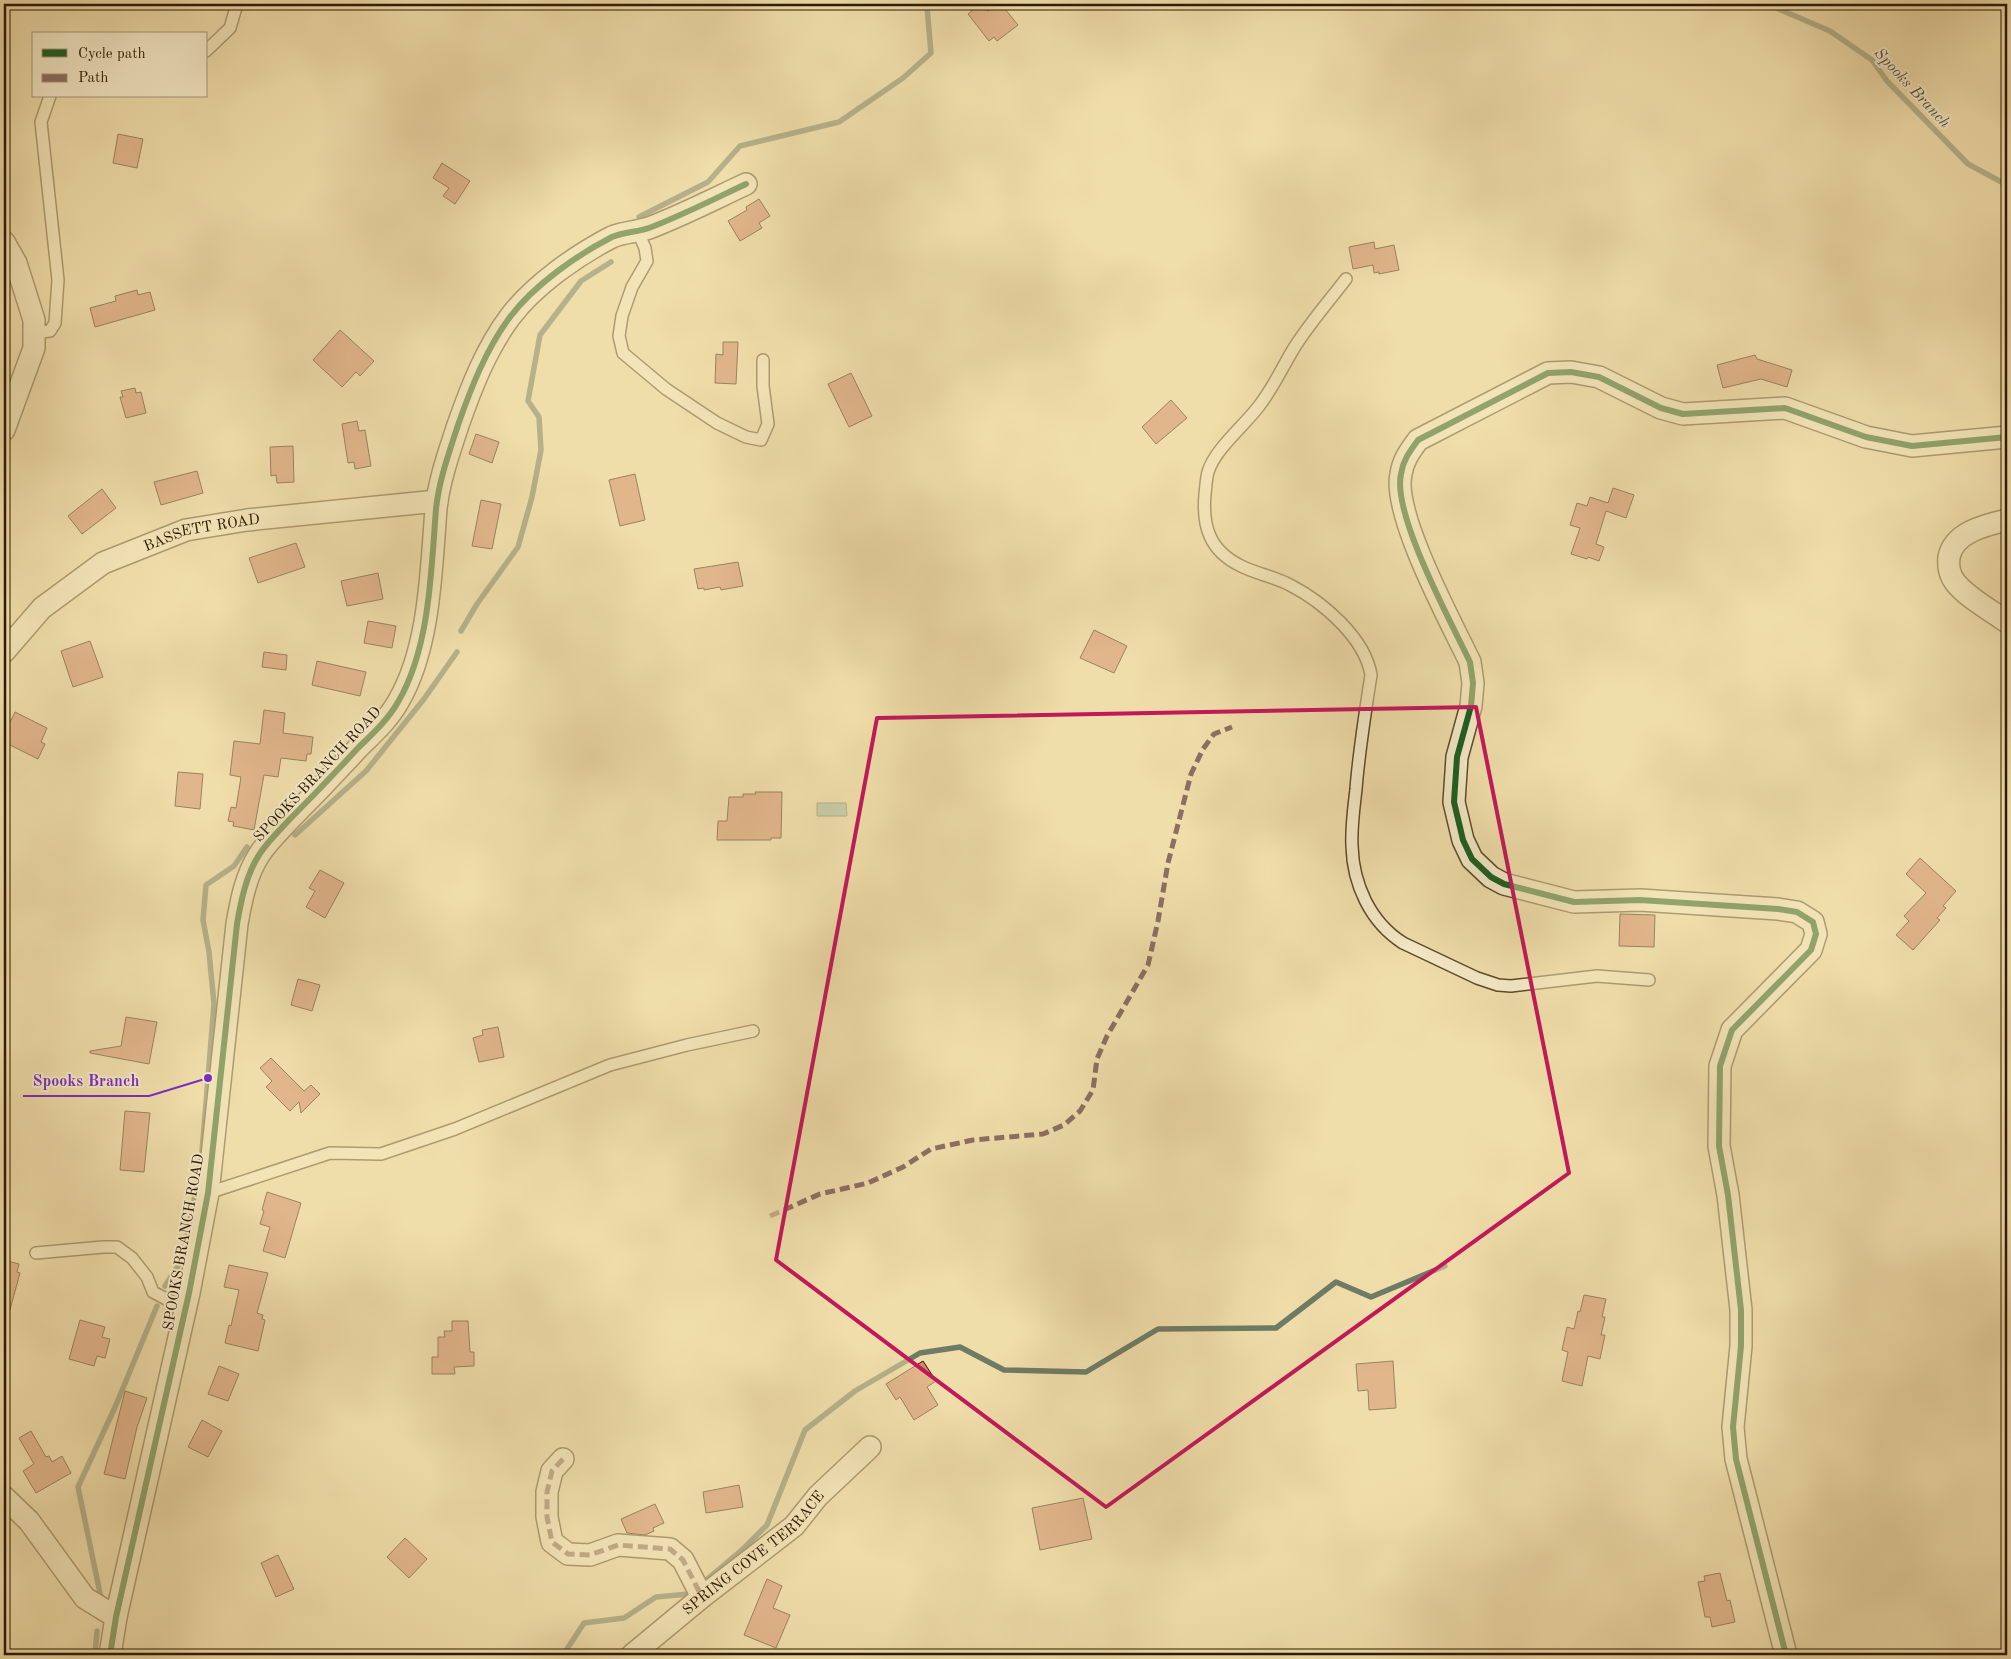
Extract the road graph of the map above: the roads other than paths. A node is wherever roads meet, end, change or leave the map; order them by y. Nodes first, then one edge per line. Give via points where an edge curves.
1 (237, 4) edge
2 (208, 49) edge
3 (49, 98) edge
4 (746, 184) dead end
5 (638, 232) junction
6 (4, 242) edge
7 (1346, 278) dead end
8 (34, 333) junction
9 (763, 360) dead end
10 (4, 430) edge
11 (2007, 437) edge
12 (437, 500) junction
13 (2007, 520) edge
14 (2007, 622) edge
15 (4, 652) edge
16 (1649, 980) dead end
17 (753, 1031) dead end
18 (208, 1193) junction
19 (36, 1253) dead end
20 (185, 1309) junction
21 (870, 1447) dead end
22 (563, 1459) dead end
23 (4, 1497) edge
24 (702, 1597) junction
25 (116, 1617) junction
26 (110, 1655) edge
27 (632, 1655) edge
28 (1786, 1655) edge

1 - 2 lane via 230,28
3 - 8 lane via 41,122 58,280 55,323 50,331
4 - 5 street, SPOOKS BRANCH ROAD via 678,217
5 - 9 lane via 647,261 622,316 619,336 623,353 666,389 717,423 746,437 761,440 768,424
5 - 12 street, SPOOKS BRANCH ROAD via 614,236 576,258 524,300 510,317 481,367 463,412 440,481
6 - 8 street via 16,263 34,320
7 - 16 lane via 1295,346 1259,406 1208,471 1204,518 1209,535 1219,550 1244,567 1274,577 1308,595 1354,638 1369,665 1352,846 1356,875 1364,898 1376,919 1392,936 1486,982 1511,986 1596,976
8 - 10 street via 34,348
11 - 28 street via 1912,446 1866,437 1785,408 1683,414 1661,408 1599,377 1571,372 1548,373 1418,440 1406,456 1400,475 1400,496 1414,542 1470,662 1473,683 1471,706 1457,757 1454,802 1462,840 1472,859 1504,884 1574,902 1640,900 1778,909 1798,912 1813,922 1816,934 1811,950 1732,1030 1720,1066 1719,1146 1741,1310 1733,1427 1736,1459
12 - 15 street, BASSETT ROAD via 247,520 186,530 103,563 42,608
12 - 18 street, SPOOKS BRANCH ROAD via 430,582 412,675 397,704 379,726 259,855 241,901
13 - 14 street via 1966,534 1951,548 1948,568 1955,582
17 - 18 lane via 610,1065 455,1129 381,1154 330,1153
18 - 20 street, SPOOKS BRANCH ROAD
19 - 20 lane via 117,1247 132,1258 153,1292
20 - 25 street, SPOOKS BRANCH ROAD
21 - 24 street, SPRING COVE TERRACE via 818,1496 794,1526
22 - 24 street via 552,1471 547,1492 552,1542 568,1554 590,1556 618,1545 670,1550 683,1560
23 - 25 street via 30,1520 85,1598
24 - 27 street, SPRING COVE TERRACE
25 - 26 street, SPOOKS BRANCH ROAD

